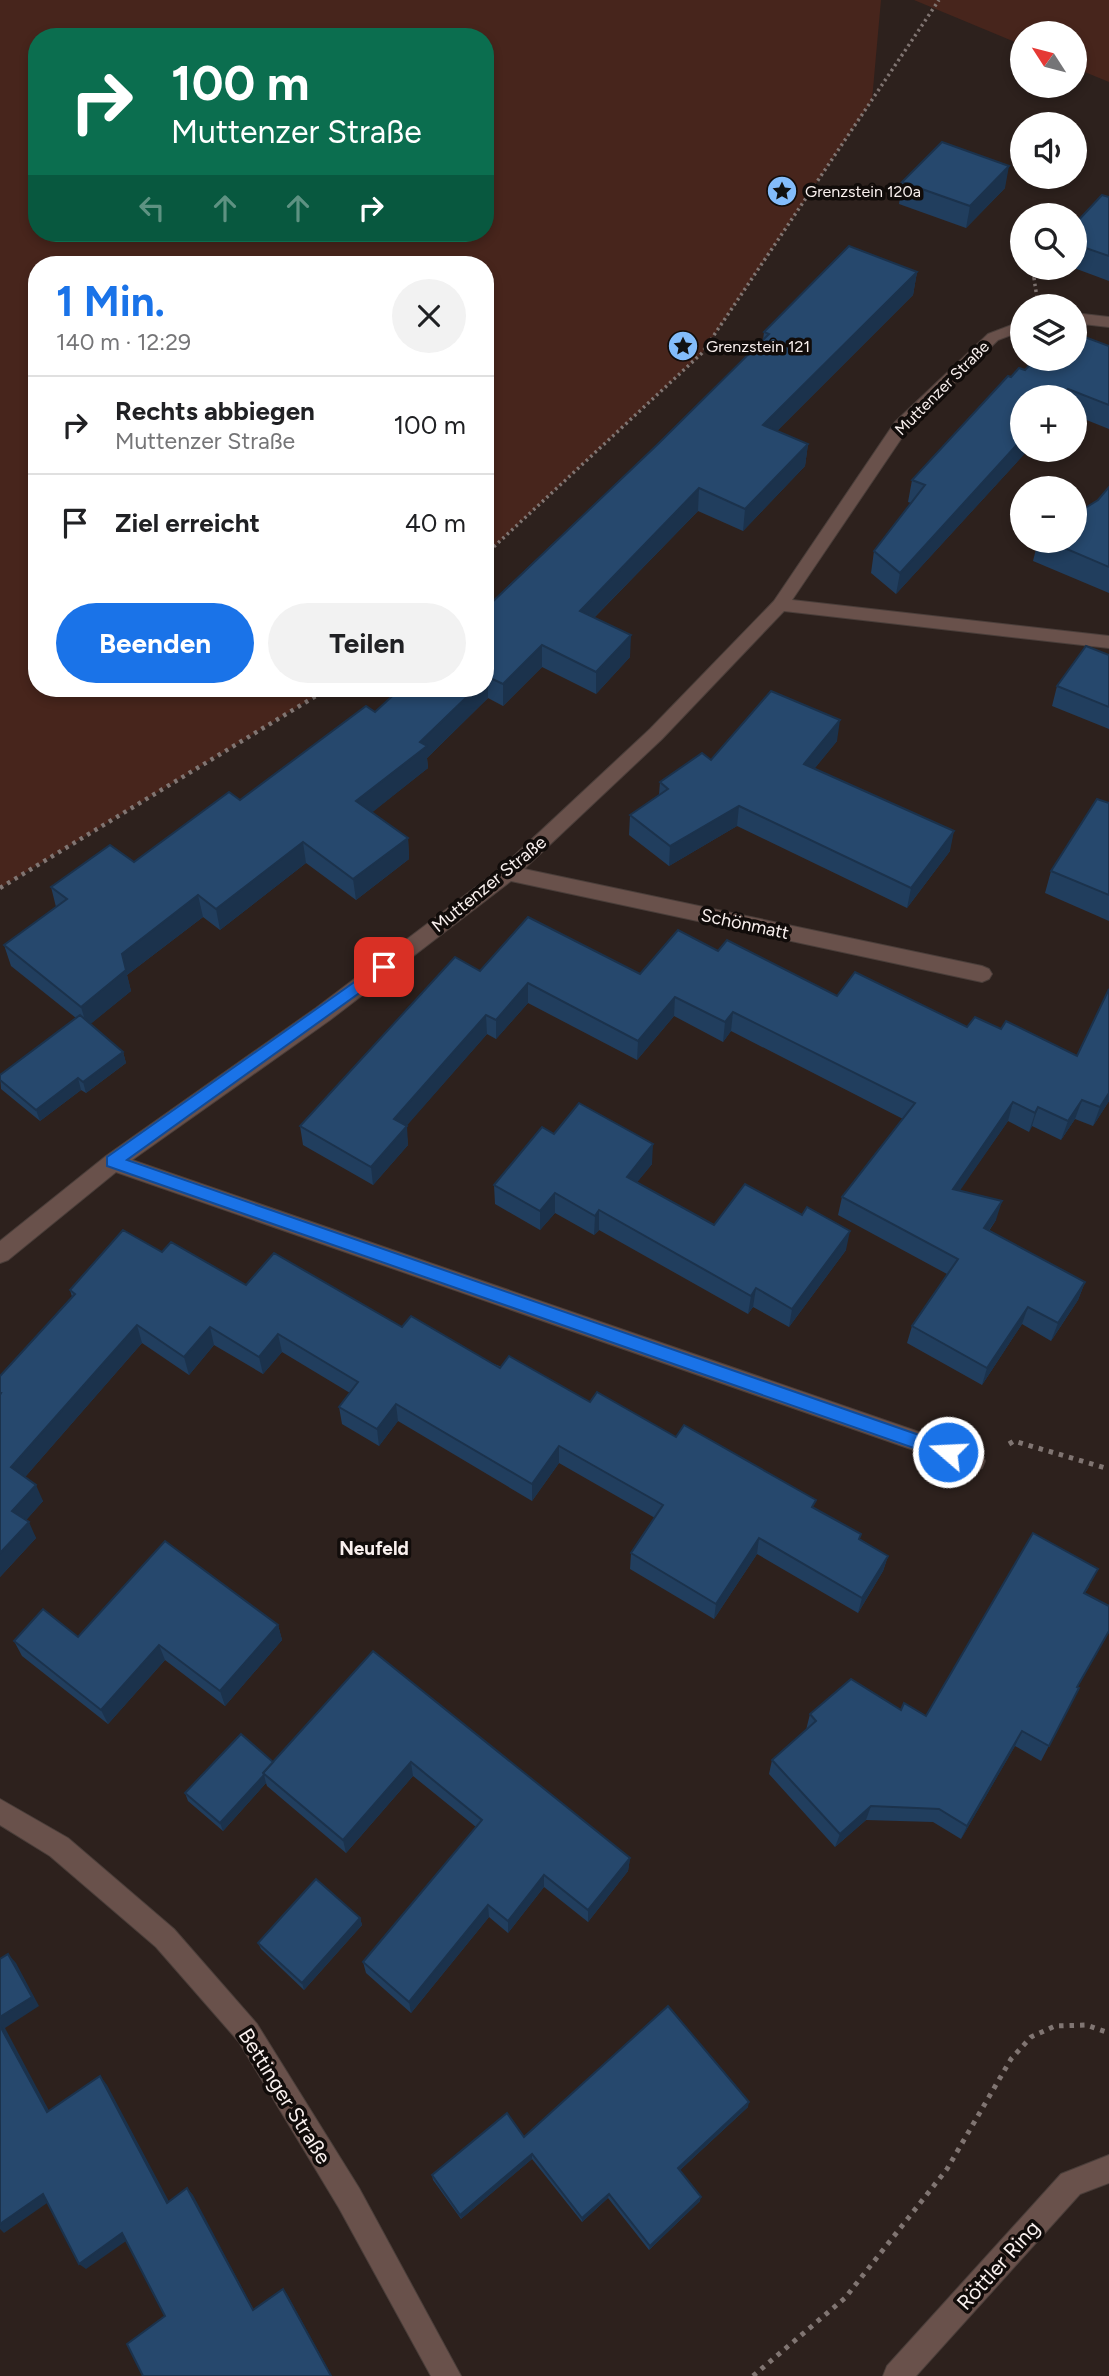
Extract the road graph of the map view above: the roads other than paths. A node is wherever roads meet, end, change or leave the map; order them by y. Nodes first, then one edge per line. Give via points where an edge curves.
1 (1087, 319) edge
2 (1109, 322) edge
3 (1010, 331) edge
4 (780, 605) junction
5 (1109, 642) edge
6 (508, 873) junction
7 (982, 974) dead end
8 (113, 1161) junction
9 (0, 1254) edge
10 (974, 1461) road end
11 (0, 1811) edge
12 (1109, 2169) edge
13 (447, 2376) edge
14 (897, 2376) edge

1 - 2 street
3 - 4 street, Muttenzer Straße via 993,337 901,426
4 - 5 street
4 - 6 street, Muttenzer Straße via 656,734
6 - 7 street, Schönmatt
6 - 8 street, Muttenzer Straße via 323,1014
8 - 9 street, Muttenzer Straße
8 - 10 street
11 - 13 street, Bettinger Straße via 59,1847 165,1938 248,2034 349,2198
12 - 14 street, Röttler Ring via 1071,2184

